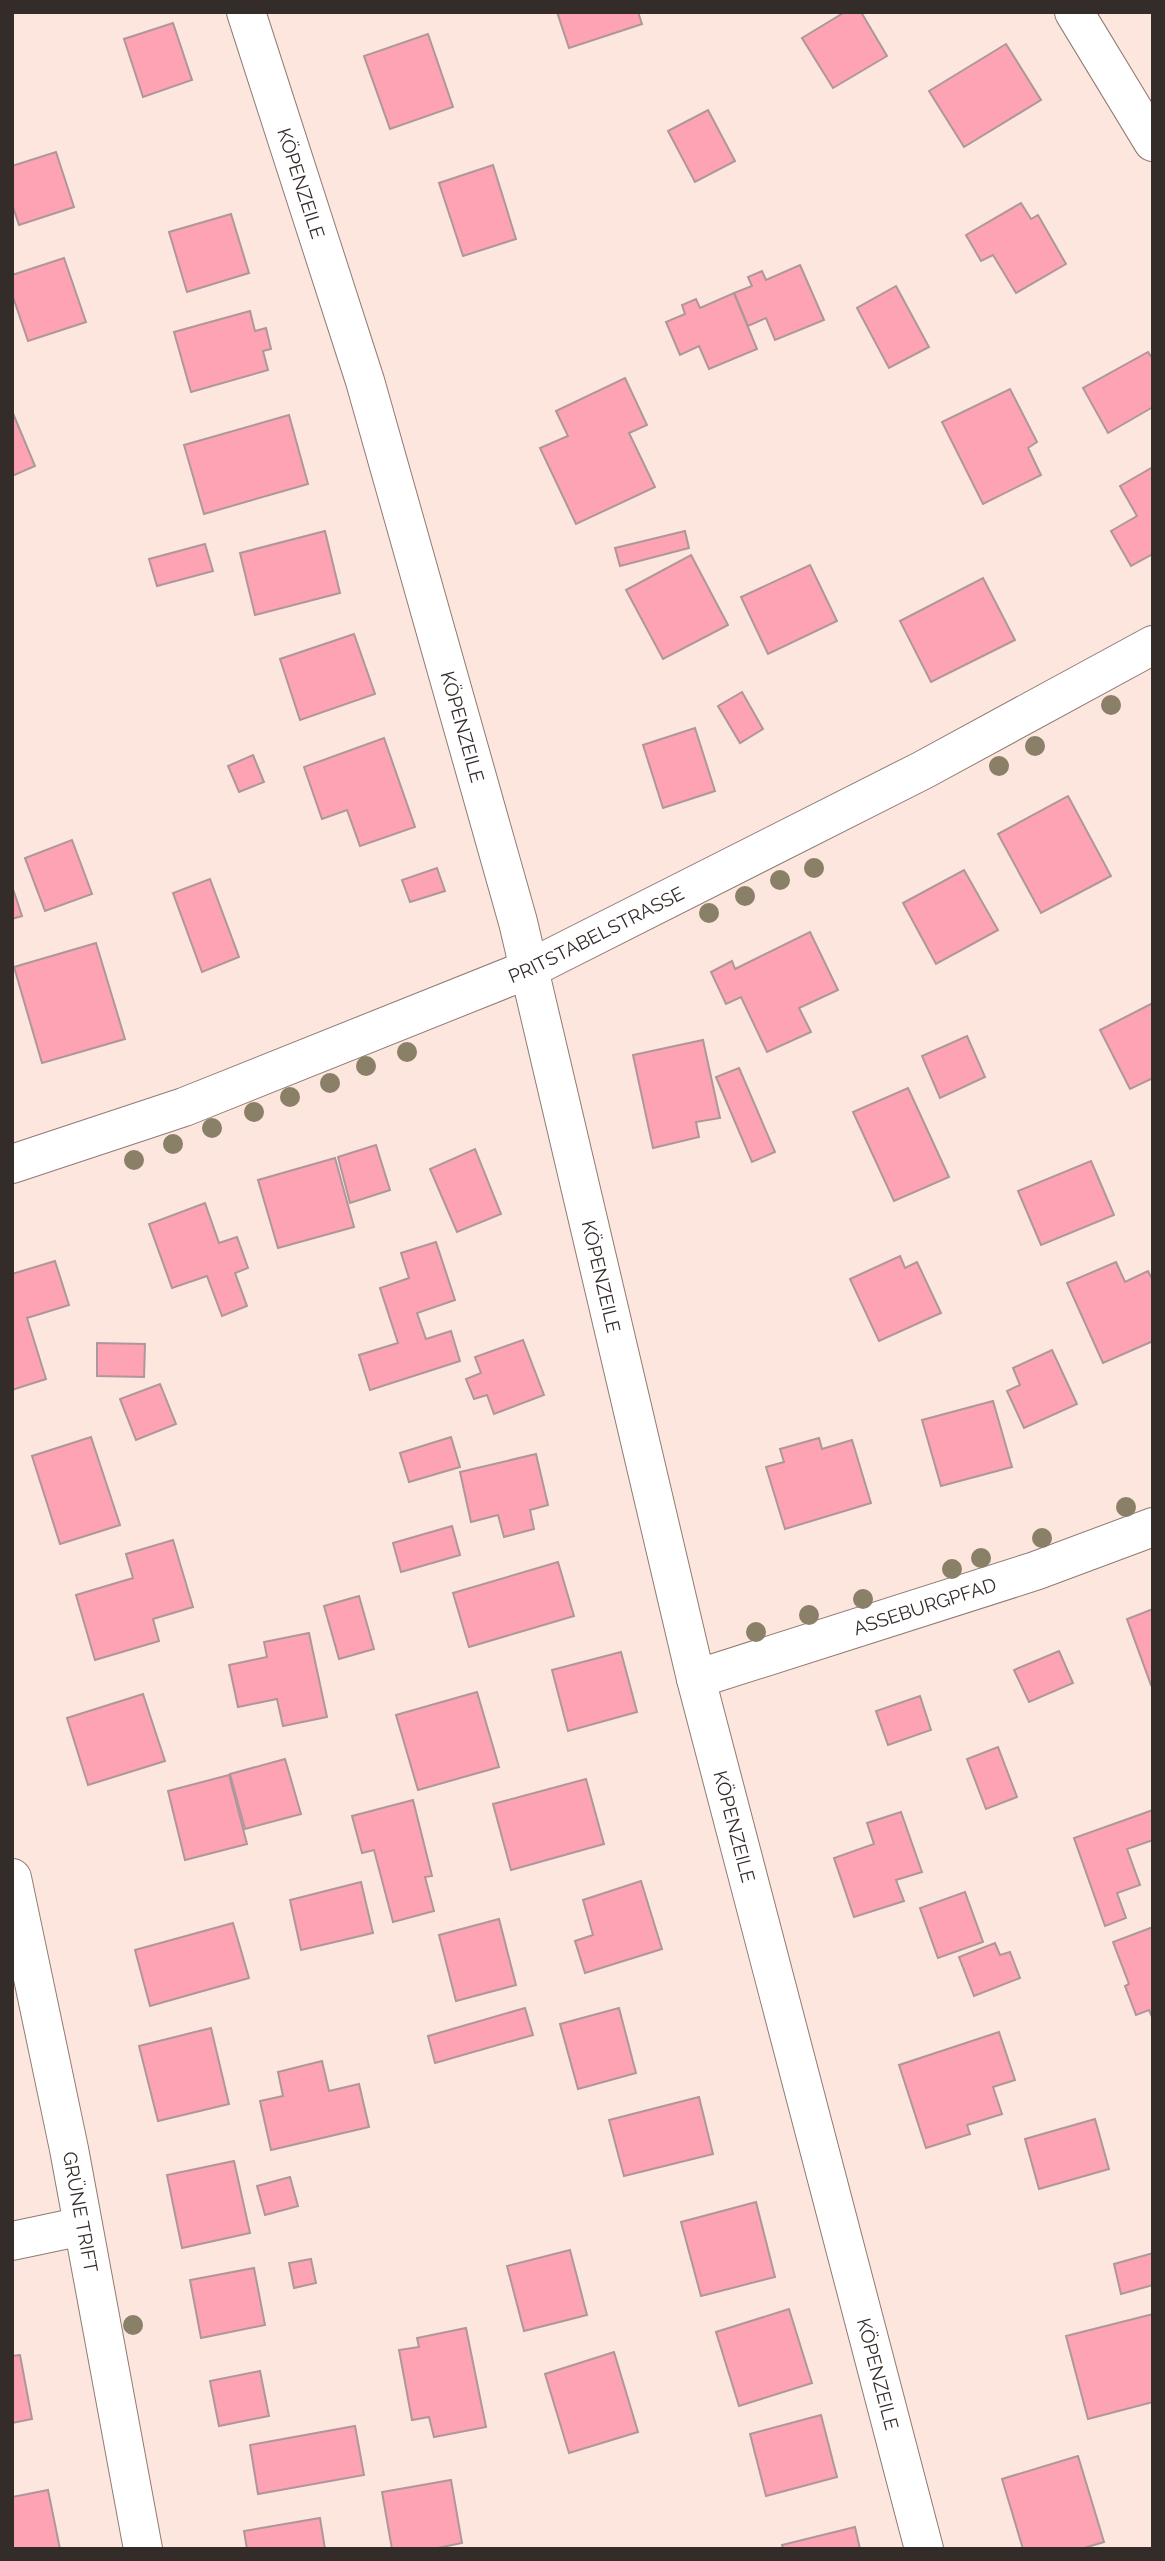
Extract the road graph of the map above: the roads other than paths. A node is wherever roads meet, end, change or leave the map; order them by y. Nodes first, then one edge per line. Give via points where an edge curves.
1 (246, 12) edge
2 (1074, 12) edge
3 (1153, 142) edge
4 (1153, 645) edge
5 (529, 969) junction
6 (12, 1164) edge
7 (1153, 1527) edge
8 (695, 1679) junction
9 (12, 1878) edge
10 (83, 2226) junction
11 (12, 2241) edge
12 (143, 2549) edge
13 (924, 2549) edge

1 - 5 street, KÖPENZEILE via 365,381
2 - 3 street
4 - 5 street, PRITSTABELSTRASSE via 923,770
5 - 6 street, PRITSTABELSTRASSE via 184,1107
5 - 8 street, KÖPENZEILE
7 - 8 street, ASSEBURGPFAD via 1035,1571
8 - 13 street, KÖPENZEILE
9 - 10 street, GRÜNE TRIFT
10 - 11 street
10 - 12 street, GRÜNE TRIFT

